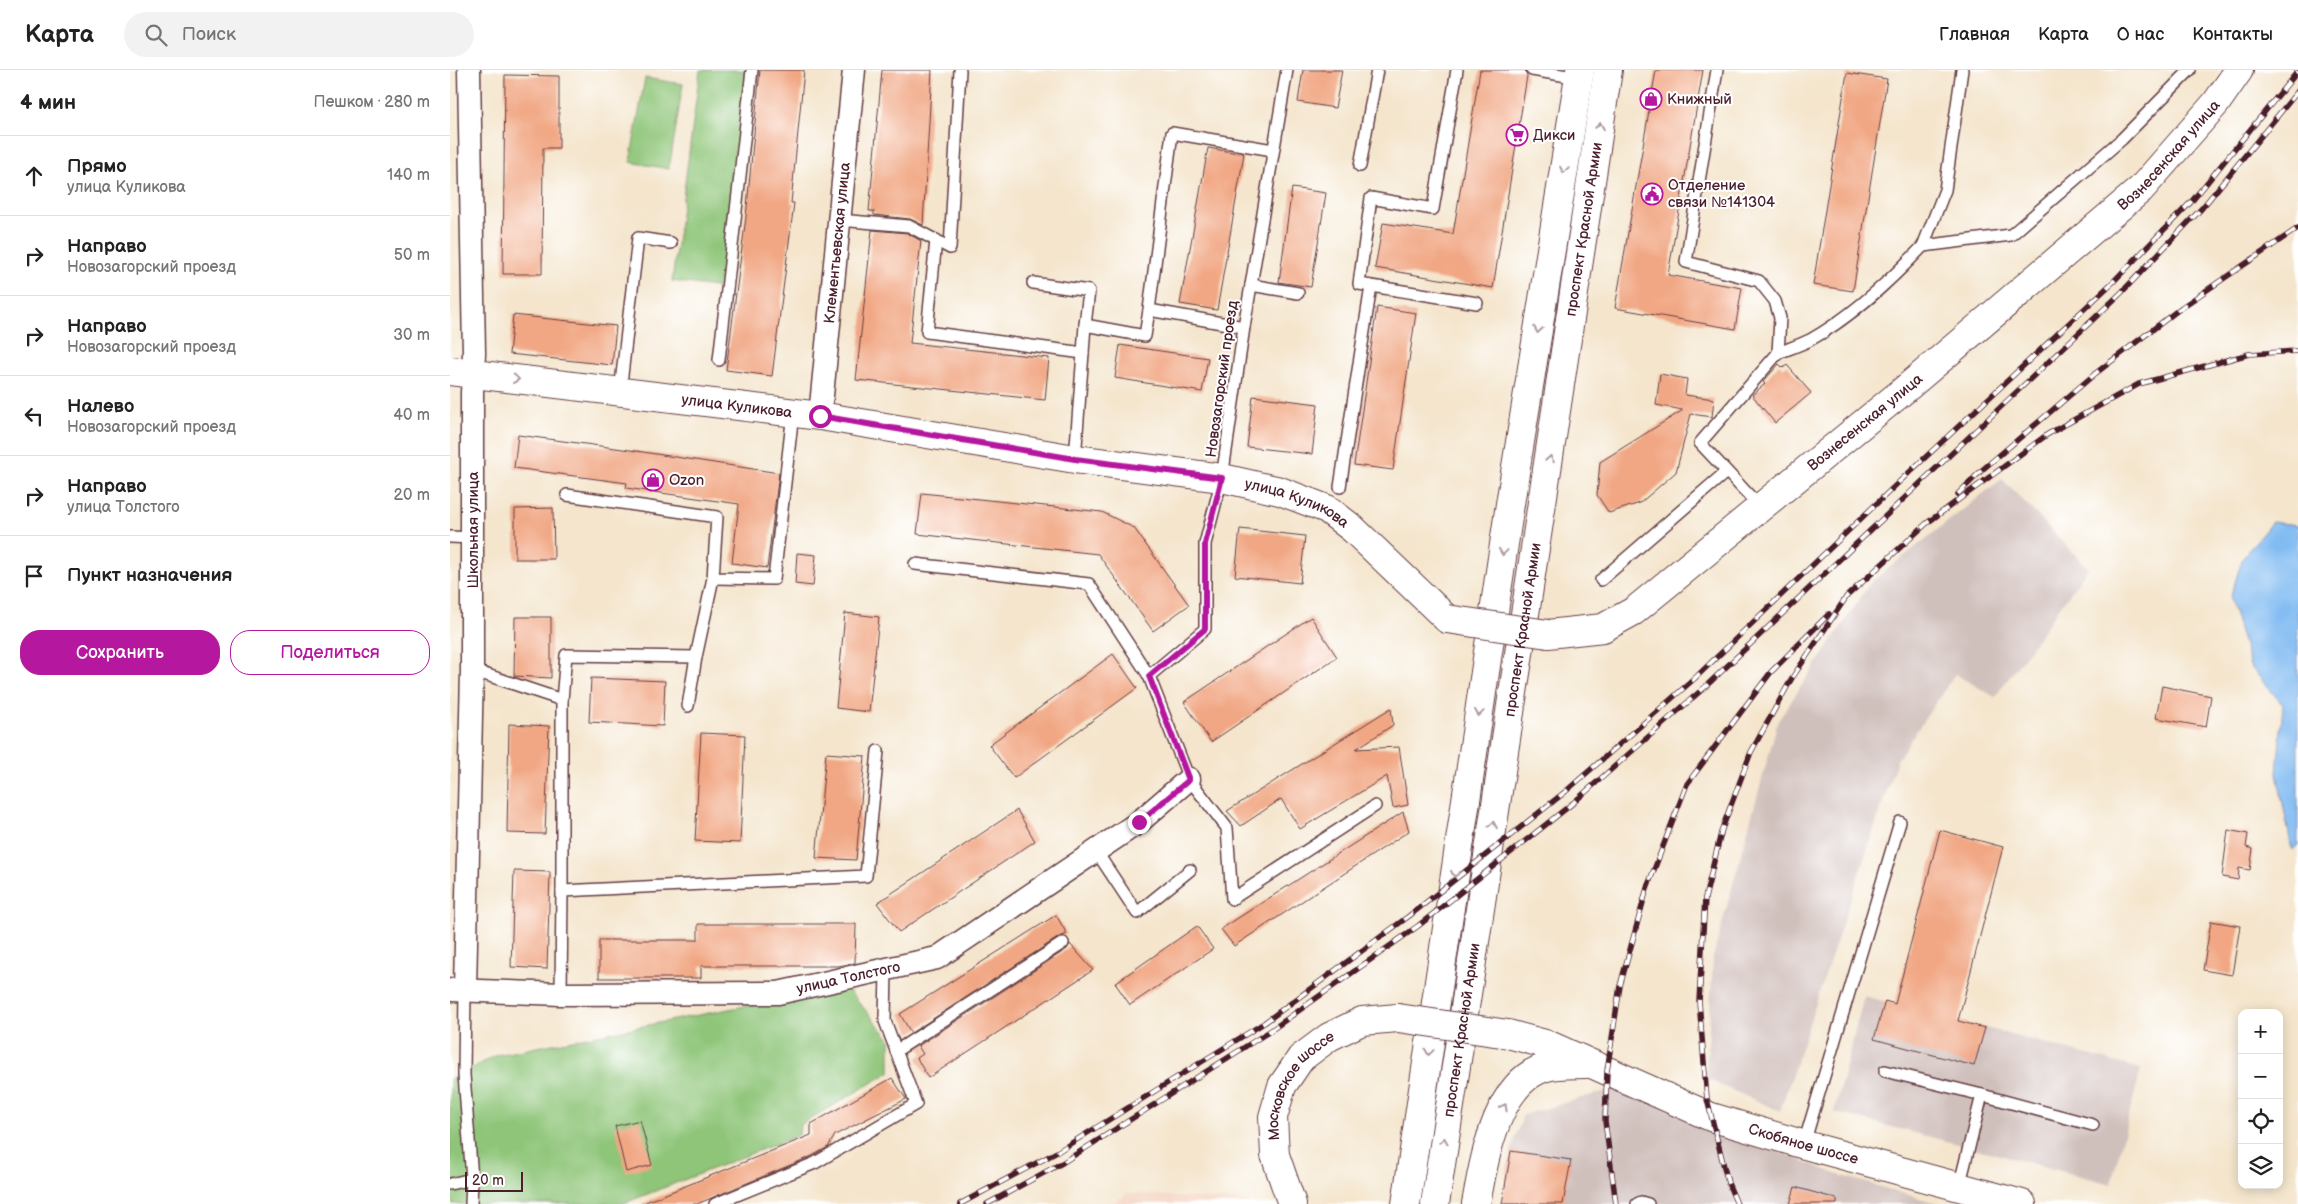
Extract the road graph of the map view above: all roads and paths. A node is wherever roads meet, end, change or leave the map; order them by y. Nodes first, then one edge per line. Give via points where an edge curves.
1 (469, 70) edge
2 (752, 70) edge
3 (854, 70) edge
4 (960, 70) edge
5 (1287, 70) edge
6 (1377, 70) edge
7 (1457, 70) edge
8 (1532, 70) edge
9 (1608, 70) edge
10 (1717, 70) edge
11 (1962, 70) edge
12 (2190, 70) edge
13 (2239, 70) edge
14 (1579, 74) edge
15 (1273, 150) junction
16 (1360, 166) dead end
17 (839, 220) junction
18 (936, 240) junction
19 (671, 243) dead end
20 (1923, 246) junction
21 (1033, 283) dead end
22 (1251, 285) junction
23 (1371, 286) junction
24 (1298, 293) dead end
25 (1477, 303) dead end
26 (1149, 310) junction
27 (1085, 325) junction
28 (1244, 327) junction
29 (1083, 353) junction
30 (1778, 353) junction
31 (720, 360) dead end
32 (462, 372) edge
33 (620, 392) junction
34 (793, 413) junction
35 (820, 416) junction
36 (1075, 459) junction
37 (1726, 472) junction
38 (1222, 478) junction
39 (1340, 487) dead end
40 (567, 494) dead end
41 (1760, 508) junction
42 (450, 537) edge
43 (473, 538) junction
44 (914, 564) dead end
45 (713, 578) junction
46 (1602, 580) dead end
47 (1439, 610) joint
48 (696, 657) junction
49 (472, 670) junction
50 (1149, 676) junction
51 (562, 700) junction
52 (688, 706) dead end
53 (878, 751) dead end
54 (1189, 780) junction
55 (1375, 806) dead end
56 (1900, 822) dead end
57 (1096, 850) junction
58 (1190, 870) dead end
59 (562, 890) junction
60 (1063, 943) dead end
61 (886, 969) junction
62 (457, 989) edge
63 (560, 994) junction
64 (1508, 1034) joint
65 (896, 1051) junction
66 (1592, 1063) junction
67 (1885, 1071) dead end
68 (1982, 1095) junction
69 (2093, 1125) dead end
70 (1805, 1145) junction
71 (472, 1179) junction
72 (450, 1184) edge
73 (1960, 1187) junction
74 (1407, 1196) edge
75 (1436, 1197) edge
76 (472, 1204) edge
77 (714, 1204) edge
78 (1292, 1204) edge
79 (1476, 1204) edge
80 (1637, 1204) edge
81 (1648, 1204) edge
82 (2022, 1204) edge

1 - 32 street, Школьная улица via 474,311
2 - 31 lane
3 - 17 street, Клементьевская улица
4 - 18 lane via 950,248
5 - 15 lane, Новозагорский проезд
6 - 16 lane
7 - 23 lane via 1434,209 1371,198 1359,284
8 - 14 lane
75 -> 9 main road, проспект Красной Армии
10 - 30 lane via 1686,262 1759,281 1775,301 1780,318
11 - 20 lane via 1945,190
12 - 20 lane via 2122,139 2011,235
13 - 41 main road, Вознесенская улица via 2216,103 2141,189
14 -> 74 main road, проспект Красной Армии via 1508,514
15 - 22 lane, Новозагорский проезд
15 - 26 lane via 1172,133
17 - 18 lane via 909,226
17 - 35 street, Клементьевская улица
18 - 29 lane via 928,332
19 - 33 lane via 638,238
20 - 30 lane via 1886,285 1846,316 1810,340
21 - 27 lane via 1089,291
22 - 24 lane
22 - 28 lane, Новозагорский проезд
23 - 25 lane
23 - 39 lane
26 - 27 lane via 1145,336
26 - 28 lane
27 - 29 lane
28 - 38 lane, Новозагорский проезд
29 - 36 lane
30 - 37 lane via 1700,442
32 -> 33 main road, улица Куликова
32 - 43 street, Школьная улица
33 - 34 main road, улица Куликова
34 - 35 main road, улица Куликова
34 - 45 lane via 774,579
35 - 36 main road, улица Куликова
36 - 38 main road, улица Куликова
37 - 41 lane
37 - 46 lane
38 - 47 main road, улица Куликова via 1280,491 1327,509 1353,529
38 - 50 lane, Новозагорский проезд via 1205,544 1205,629
40 - 45 lane via 717,517
41 - 47 main road, Вознесенская улица, bridge via 1634,611 1603,628 1548,634
42 - 43 lane
43 - 49 street, Школьная улица
44 - 50 lane via 1089,584
45 - 48 lane
48 - 51 lane via 566,655
48 - 52 lane
49 - 51 lane
49 - 62 street, Школьная улица
50 - 54 lane
51 - 59 lane
53 - 59 lane via 866,876
54 - 55 lane via 1227,828 1232,899
54 - 57 street, улица Толстого via 1139,822
56 - 70 lane
57 - 58 lane via 1137,912
57 - 61 street, улица Толстого via 937,958
59 - 63 lane
60 - 65 lane
61 - 63 street, улица Толстого via 778,993
61 - 65 lane via 884,1021
62 - 63 street, улица Толстого
62 - 71 lane
64 - 66 main road, Скобяное шоссе via 1549,1045
64 - 78 main road, Московское шоссе, bridge via 1398,1018 1362,1021 1329,1037 1301,1058 1282,1086 1273,1117 1275,1155
65 - 77 lane via 916,1104 815,1163
66 - 70 main road, Скобяное шоссе via 1711,1117
79 -> 66 main road via 1496,1121 1510,1097 1526,1078 1550,1066
67 - 68 lane
68 - 69 lane
68 - 73 lane
70 - 73 main road, Скобяное шоссе
71 - 72 lane
71 - 76 lane
73 - 82 main road, Скобяное шоссе
80 - 81 lane

